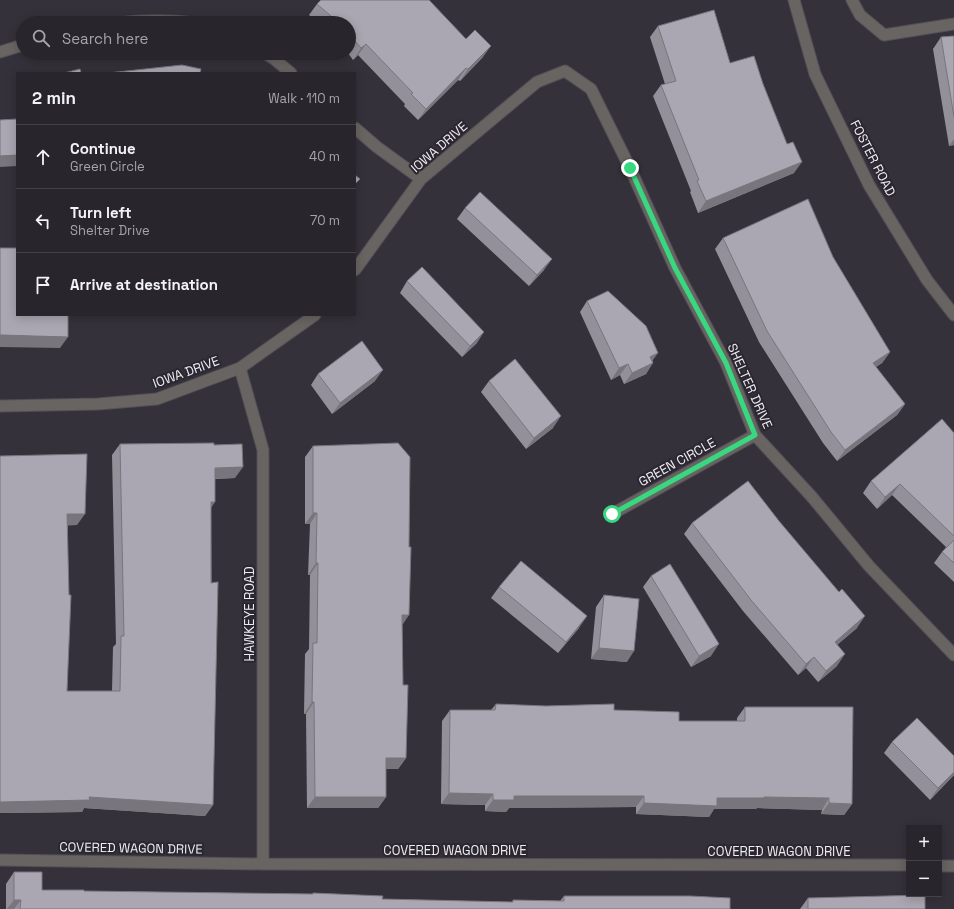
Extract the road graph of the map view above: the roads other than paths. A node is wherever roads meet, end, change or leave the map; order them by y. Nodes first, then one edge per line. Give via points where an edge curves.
1 (794, 0) edge
2 (852, 0) edge
3 (954, 24) edge
4 (16, 47) edge
5 (0, 52) edge
6 (275, 60) edge
7 (565, 71) joint
8 (290, 72) edge
9 (356, 129) edge
10 (421, 179) junction
11 (356, 269) edge
12 (954, 314) edge
13 (314, 316) edge
14 (240, 368) junction
15 (0, 406) edge
16 (755, 435) junction
17 (612, 514) dead end
18 (954, 655) edge
19 (0, 860) edge
20 (263, 864) junction
21 (906, 866) edge
22 (942, 866) edge
23 (954, 866) edge

1 - 12 street, FOSTER ROAD via 815,74 869,185 927,280
2 - 3 street via 860,15 884,35
4 - 5 street
6 - 8 street
7 - 10 street, IOWA DRIVE via 537,82
7 - 16 street, SHELTER DRIVE via 591,89 675,268 726,363
9 - 10 street via 376,147
10 - 11 street, IOWA DRIVE
13 - 14 street, IOWA DRIVE
14 - 15 street, IOWA DRIVE via 157,399 98,404
14 - 20 street, HAWKEYE ROAD via 263,450
16 - 17 street, GREEN CIRCLE
16 - 18 street, SHELTER DRIVE via 812,497 869,566
19 - 20 street, COVERED WAGON DRIVE
20 - 21 street, COVERED WAGON DRIVE
22 - 23 street

